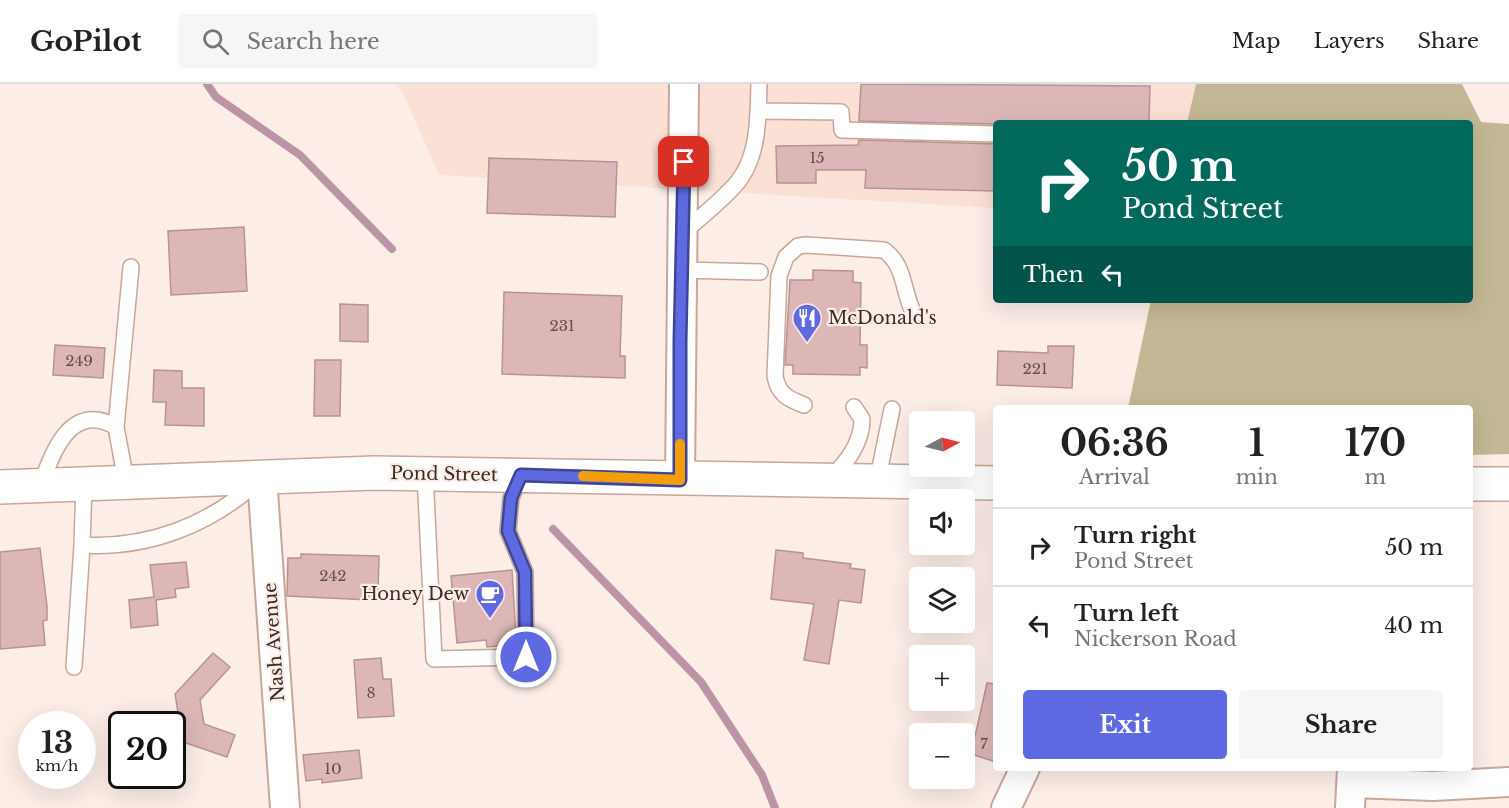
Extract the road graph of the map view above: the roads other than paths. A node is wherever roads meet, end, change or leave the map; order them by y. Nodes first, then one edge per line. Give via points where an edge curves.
1 (684, 84) edge
2 (759, 84) edge
3 (758, 111) junction
4 (993, 134) edge
5 (683, 233) junction
6 (131, 267) dead end
7 (682, 270) junction
8 (760, 272) dead end
9 (914, 314) dead end
10 (804, 405) dead end
11 (854, 407) dead end
12 (892, 409) dead end
13 (117, 427) junction
14 (425, 474) junction
15 (521, 475) junction
16 (262, 477) junction
17 (680, 480) junction
18 (126, 481) junction
19 (827, 482) junction
20 (877, 482) junction
21 (84, 483) junction
22 (993, 483) edge
23 (1473, 484) edge
24 (1509, 484) edge
25 (40, 485) junction
26 (0, 487) edge
27 (82, 545) junction
28 (74, 667) dead end
29 (1024, 771) edge
30 (1433, 777) edge
31 (1509, 782) edge
32 (1351, 786) edge
33 (285, 808) edge
34 (1006, 808) edge

1 - 5 street
2 - 3 lane
3 - 4 lane via 841,112 842,130
3 - 5 lane via 749,163 740,180
5 - 7 street
6 - 13 lane
7 - 8 lane
7 - 17 street
9 - 10 lane via 900,268 884,250 806,245 792,250 779,276 775,376 779,391
11 - 19 lane via 862,419 859,437 849,458
12 - 20 lane
13 - 18 lane
13 - 25 lane via 98,421 80,423 63,434
14 - 15 main road, Pond Street
14 - 15 lane via 434,659 526,657 525,572 508,531 511,498
14 - 16 main road, Pond Street
15 - 17 main road, Pond Street
16 - 18 main road, Pond Street
16 - 27 lane via 235,502 161,537 121,545
16 - 33 street, Nash Avenue
17 - 19 main road, Pond Street
18 - 21 main road, Pond Street
19 - 20 main road, Pond Street
20 - 22 main road, Pond Street
21 - 25 main road, Pond Street
21 - 27 lane
23 - 24 main road
25 - 26 main road, Pond Street
27 - 28 lane
29 - 34 street
30 - 31 street
30 - 32 street

